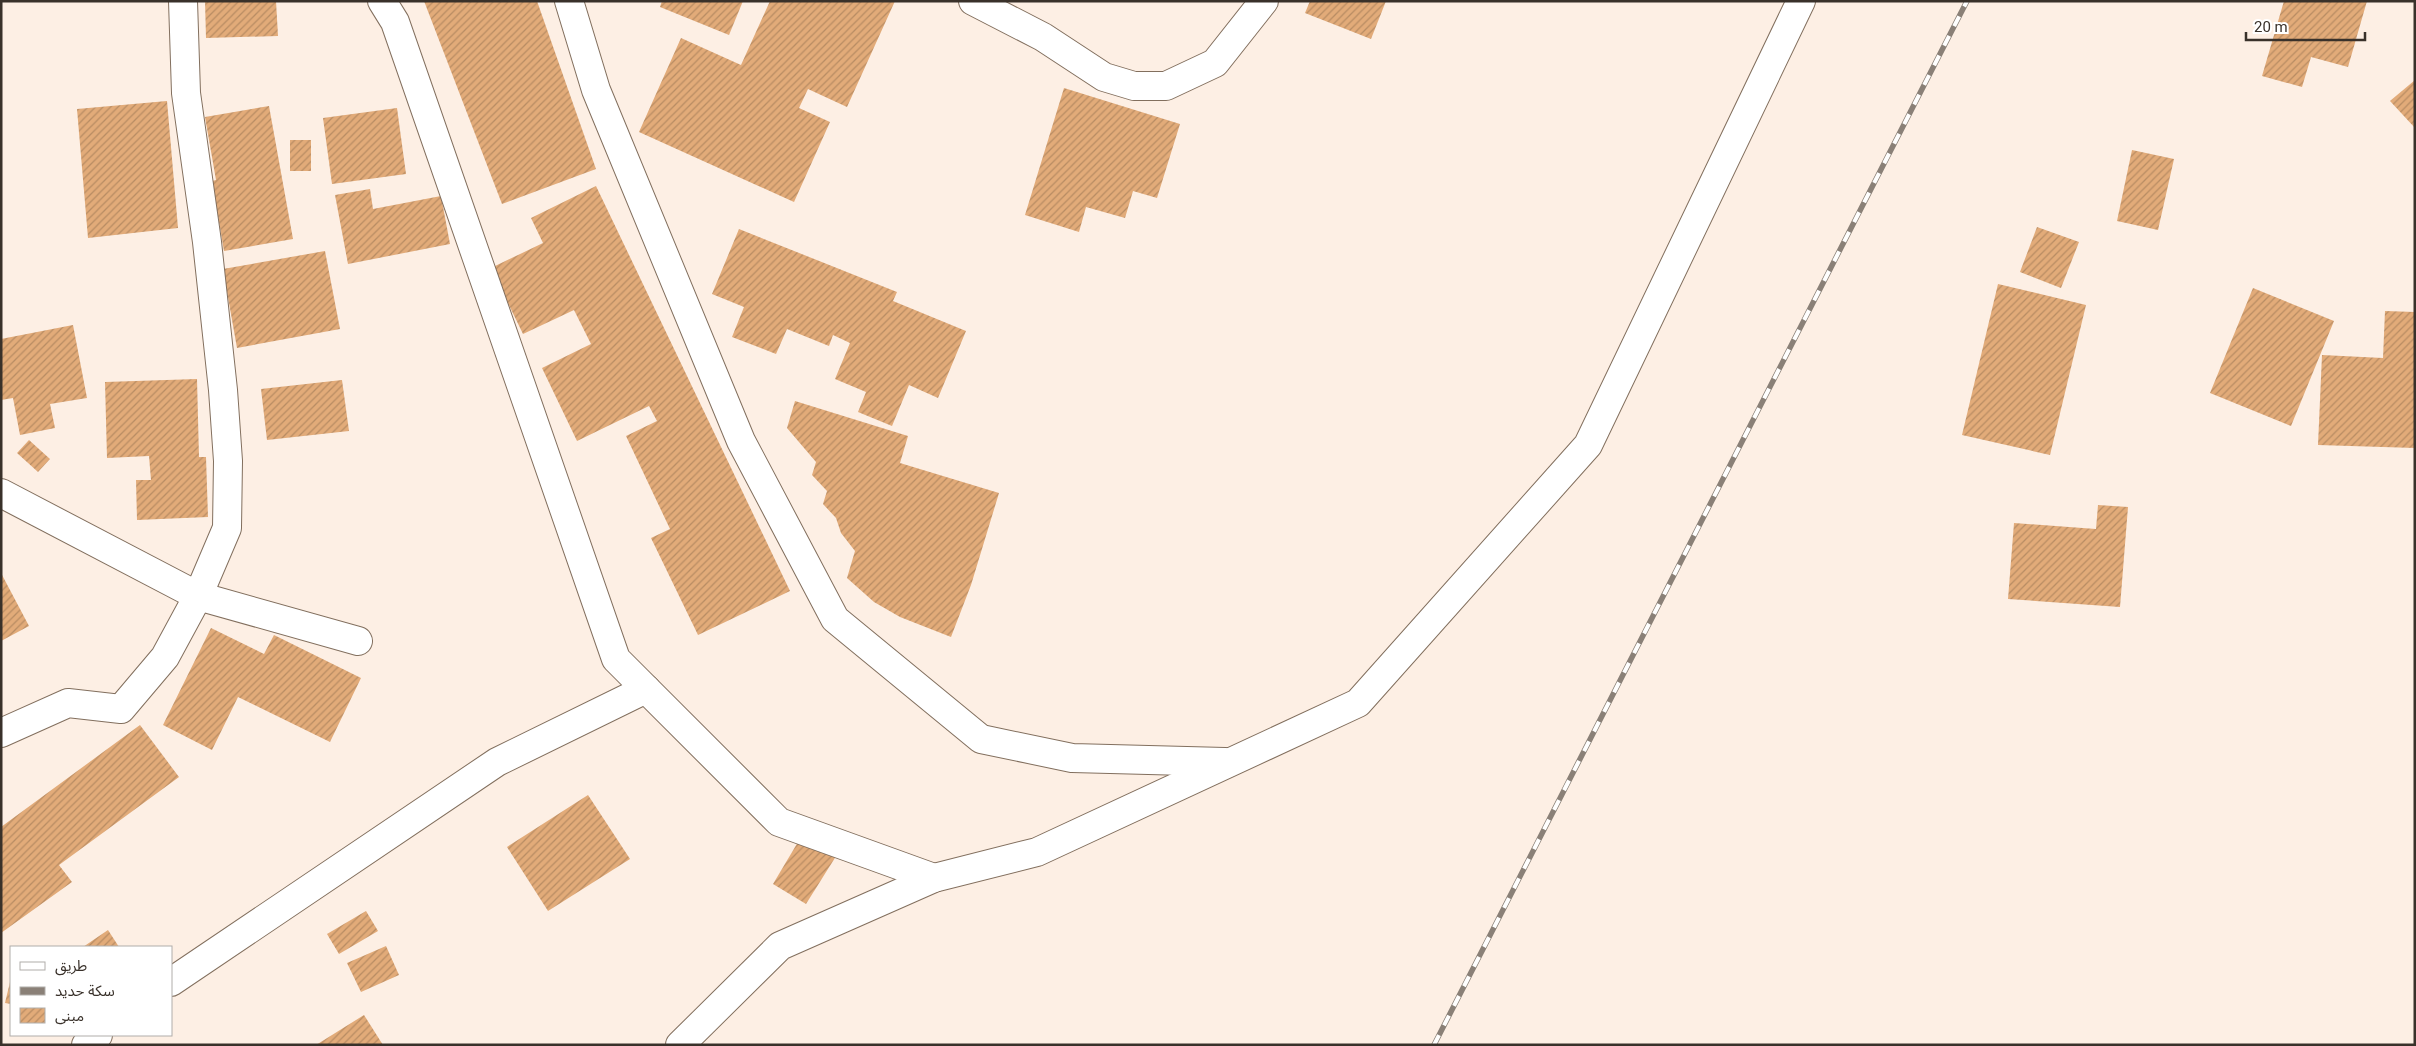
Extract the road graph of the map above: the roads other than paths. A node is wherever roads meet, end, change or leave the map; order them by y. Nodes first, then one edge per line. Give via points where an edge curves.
1 (184, 1) edge
2 (382, 1) edge
3 (569, 1) edge
4 (973, 1) edge
5 (1264, 1) edge
6 (1801, 1) edge
7 (1, 493) edge
8 (198, 596) junction
9 (358, 641) dead end
10 (646, 689) junction
11 (1, 733) edge
12 (1232, 762) junction
13 (934, 878) junction
14 (172, 981) edge
15 (97, 1036) edge
16 (86, 1045) edge
17 (680, 1045) edge

1 - 8 street via 186,93 207,242 228,460 227,528
2 - 10 street via 398,31 616,659
3 - 12 street via 596,90 741,441 835,620 981,739 1072,758
4 - 5 street via 1043,37 1104,77 1134,86 1166,86 1215,63
6 - 12 street via 1588,446 1358,703
7 - 8 street
8 - 9 street
8 - 11 street via 165,657 121,709 68,703
10 - 13 street via 779,822
10 - 14 street via 497,762
12 - 13 street via 1037,852
13 - 17 street via 780,946
15 - 16 street

